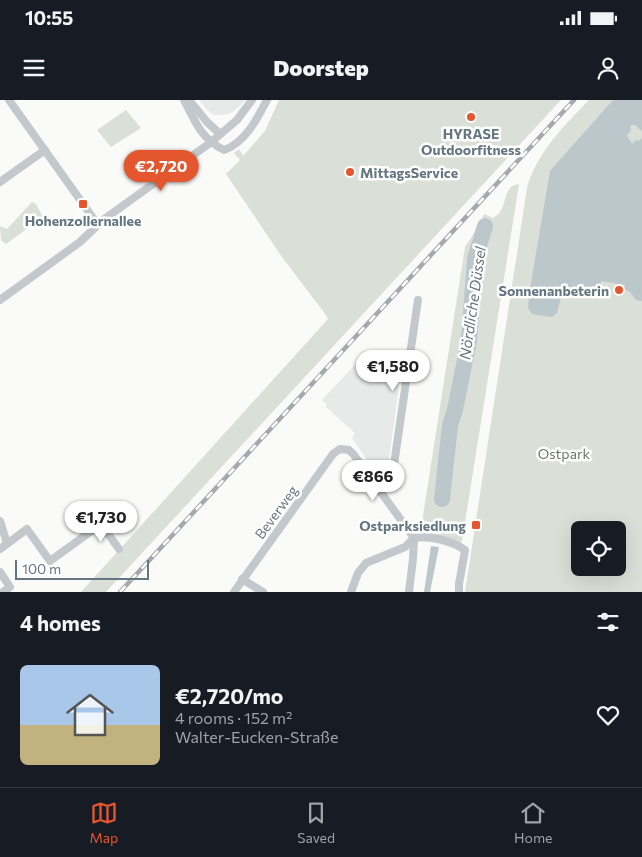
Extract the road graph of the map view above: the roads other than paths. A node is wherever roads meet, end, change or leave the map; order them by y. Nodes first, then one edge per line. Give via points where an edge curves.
1 (9, 100) edge
2 (184, 100) edge
3 (189, 100) edge
4 (252, 100) edge
5 (266, 100) edge
6 (220, 134) junction
7 (210, 143) junction
8 (45, 150) junction
9 (0, 182) edge
10 (98, 225) junction
11 (0, 300) edge
12 (418, 300) dead end
13 (379, 490) junction
14 (0, 521) edge
15 (414, 538) junction
16 (7, 543) junction
17 (0, 549) edge
18 (119, 549) dead end
19 (0, 572) edge
20 (242, 579) junction
21 (3, 592) edge
22 (234, 592) edge
23 (262, 592) edge
24 (352, 592) edge
25 (410, 592) edge
26 (459, 592) edge

1 - 8 street
2 - 7 street
3 - 6 street
4 - 6 street via 237,120
5 - 7 street via 255,122 234,146 224,150
6 - 7 street
7 - 10 street
8 - 9 street
8 - 10 street
10 - 11 street via 80,242
12 - 13 street via 392,478
13 - 15 street
13 - 20 street, Beverweg via 351,452 340,449 333,454
14 - 16 street
15 - 24 street via 405,547 366,563 358,573
15 - 25 street
15 - 26 street via 454,542 465,550
16 - 17 street
16 - 18 street via 27,529 50,561 101,524
19 - 21 street via 10,587
20 - 22 street, Beverweg
20 - 23 street

